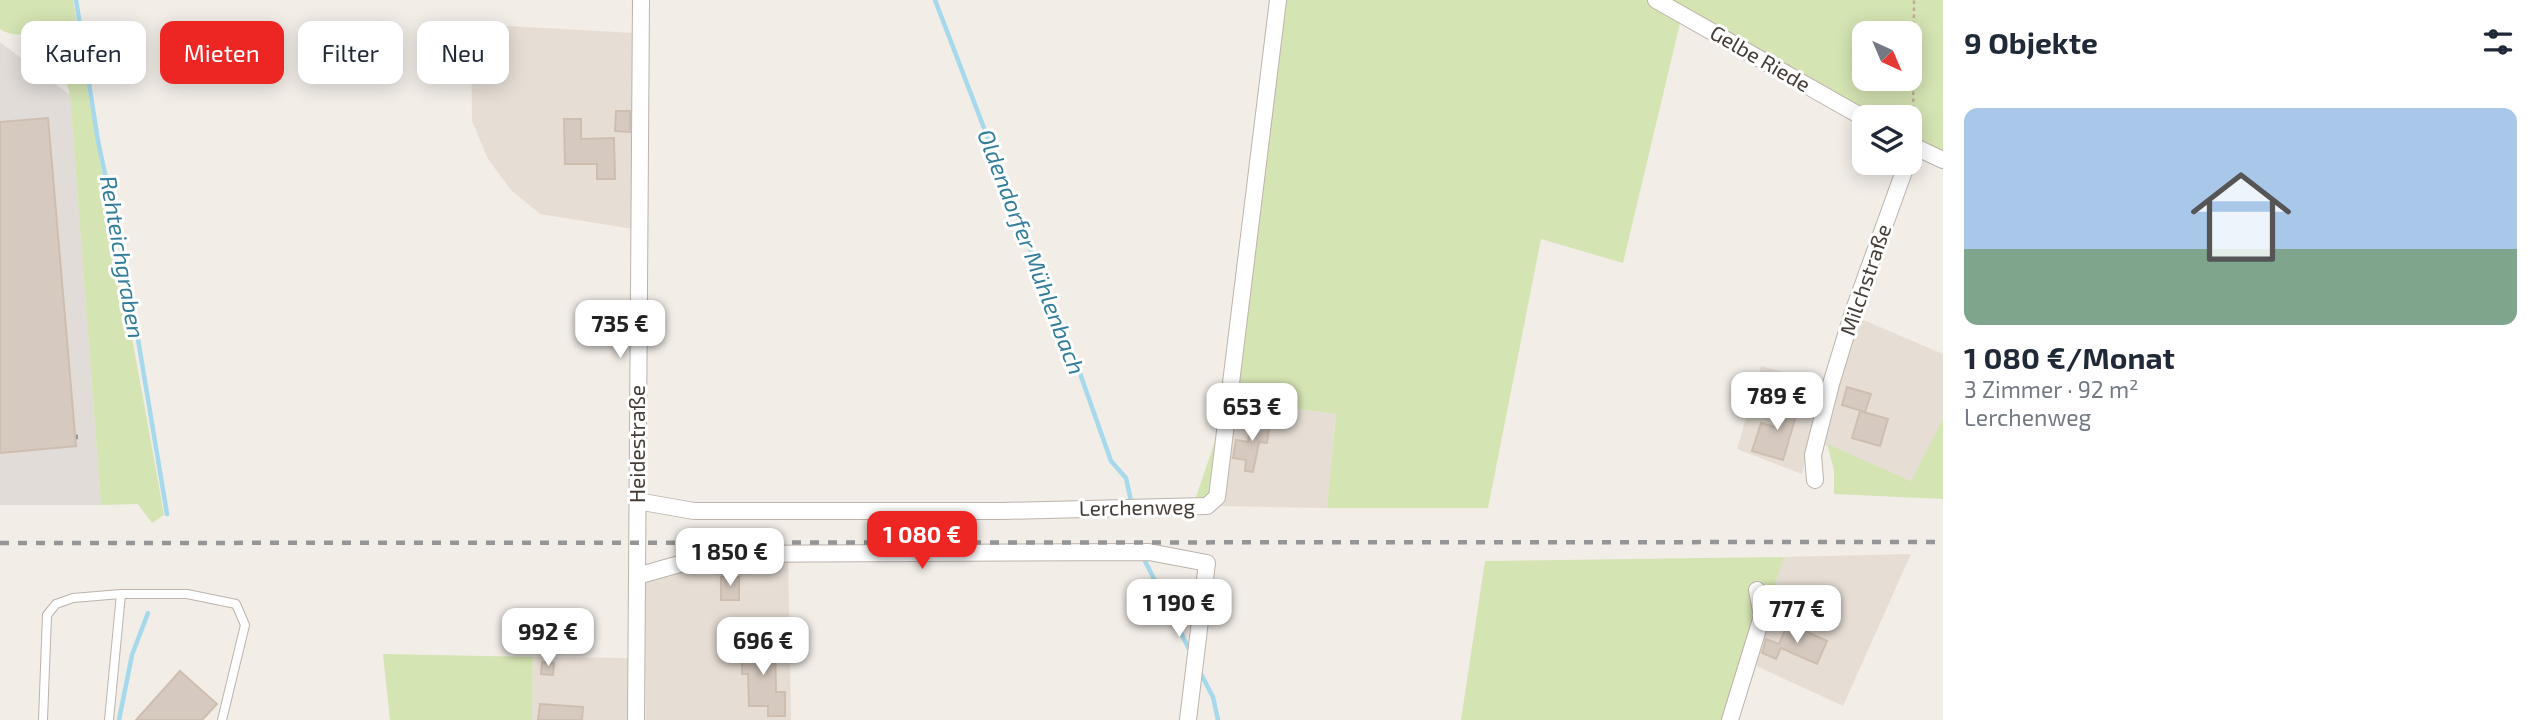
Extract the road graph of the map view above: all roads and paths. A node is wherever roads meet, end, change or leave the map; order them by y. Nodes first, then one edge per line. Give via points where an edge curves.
1 (641, 0) edge
2 (1278, 0) edge
3 (1656, 0) edge
4 (1913, 0) edge
5 (1911, 105) edge
6 (1852, 111) edge
7 (1922, 153) edge
8 (1943, 160) edge
9 (1903, 175) edge
10 (1815, 480) dead end
11 (637, 501) junction
12 (637, 576) junction
13 (1757, 590) dead end
14 (121, 594) junction
15 (43, 720) edge
16 (109, 720) edge
17 (222, 720) edge
18 (636, 720) edge
19 (1188, 720) edge
20 (1730, 720) edge

1 - 11 street, Heidestraße
2 - 11 street, Lerchenweg via 1217,497 1207,506 707,511
3 - 6 street, Gelbe Riede
4 - 5 path
7 - 8 street
9 - 10 street, Milchstraße via 1831,384 1813,455
11 - 12 street, Heidestraße
12 - 18 street, Heidestraße
12 - 19 street, Lerchenweg via 715,554 1149,552 1207,563
13 - 20 street via 1762,616
14 - 15 lane via 73,598 56,604 47,615
14 - 16 lane
14 - 17 lane via 187,594 236,604 245,625

